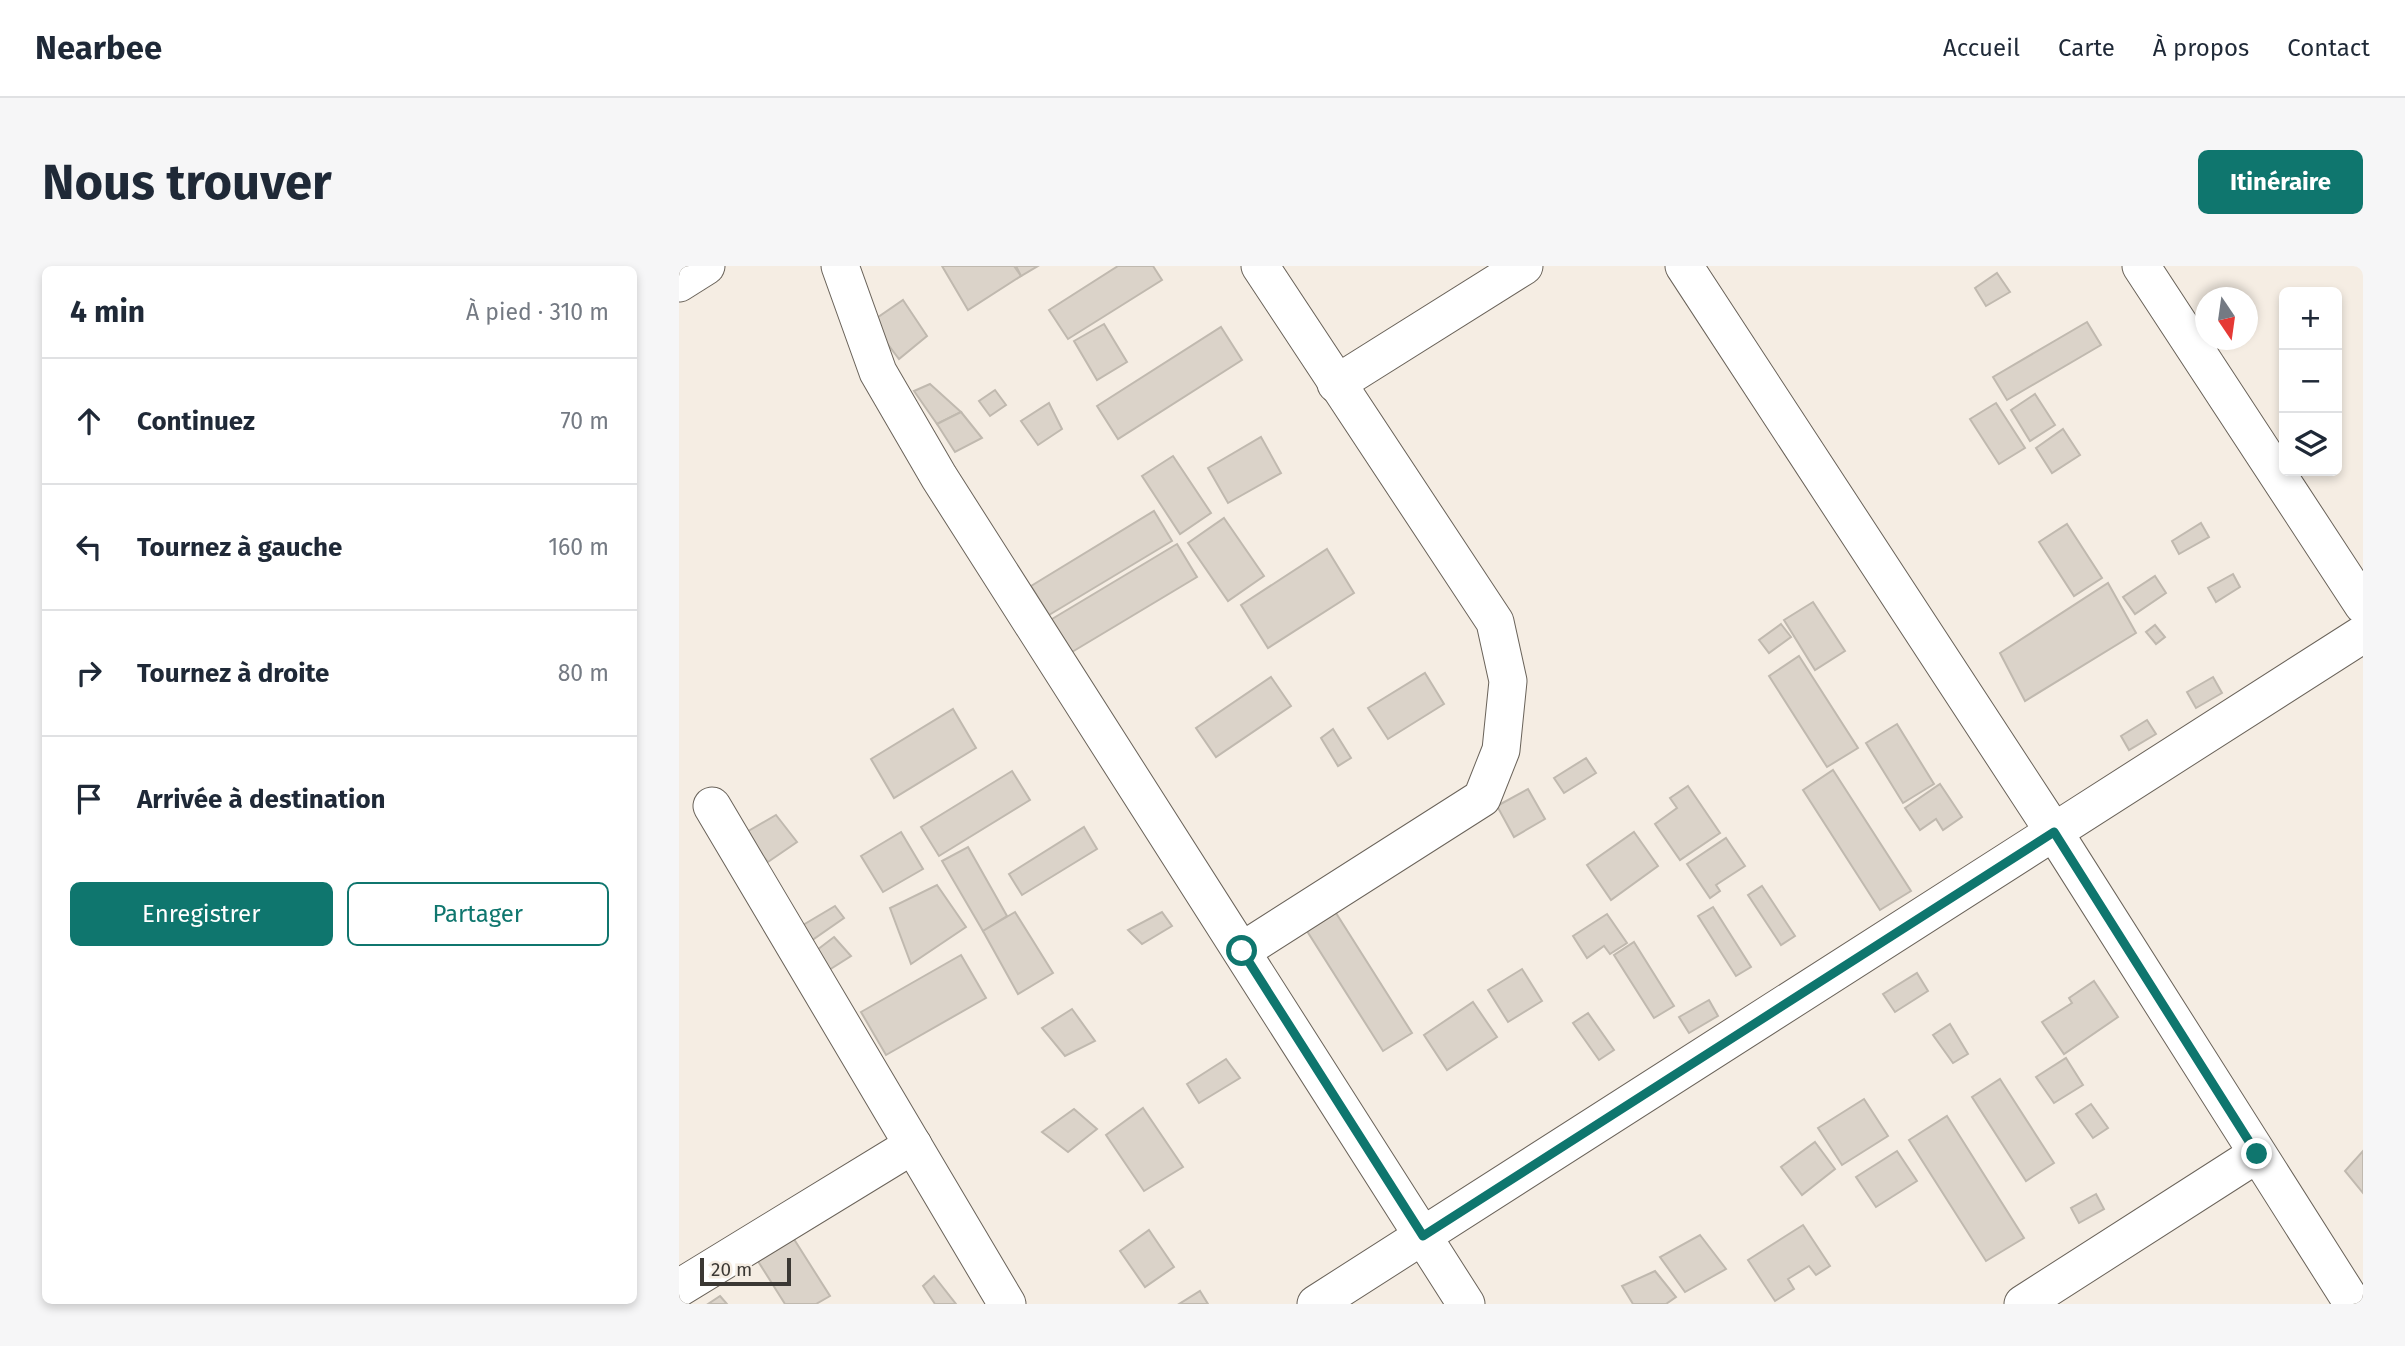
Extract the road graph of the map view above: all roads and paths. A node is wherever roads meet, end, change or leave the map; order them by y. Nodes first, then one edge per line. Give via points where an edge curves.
1 (706, 266) edge
2 (840, 266) edge
3 (1260, 266) edge
4 (1524, 266) edge
5 (1684, 266) edge
6 (2141, 266) edge
7 (679, 283) edge
8 (1336, 384) junction
9 (2363, 605) edge
10 (2363, 634) edge
11 (712, 806) dead end
12 (2054, 832) junction
13 (1242, 951) junction
14 (913, 1145) junction
15 (2257, 1154) junction
16 (1423, 1236) junction
17 (679, 1288) edge
18 (1007, 1304) edge
19 (1316, 1304) edge
20 (1466, 1304) edge
21 (2023, 1304) edge
22 (2353, 1304) edge

1 - 7 street
2 - 13 street via 878,372 932,465
3 - 8 street
4 - 8 street
5 - 12 street
6 - 9 street
8 - 13 street via 1495,622 1508,681 1501,750 1482,797
10 - 12 street
11 - 14 street
12 - 15 street
12 - 16 street
13 - 16 street
14 - 17 street
14 - 18 street
15 - 21 street
15 - 22 street
16 - 19 street
16 - 20 street

